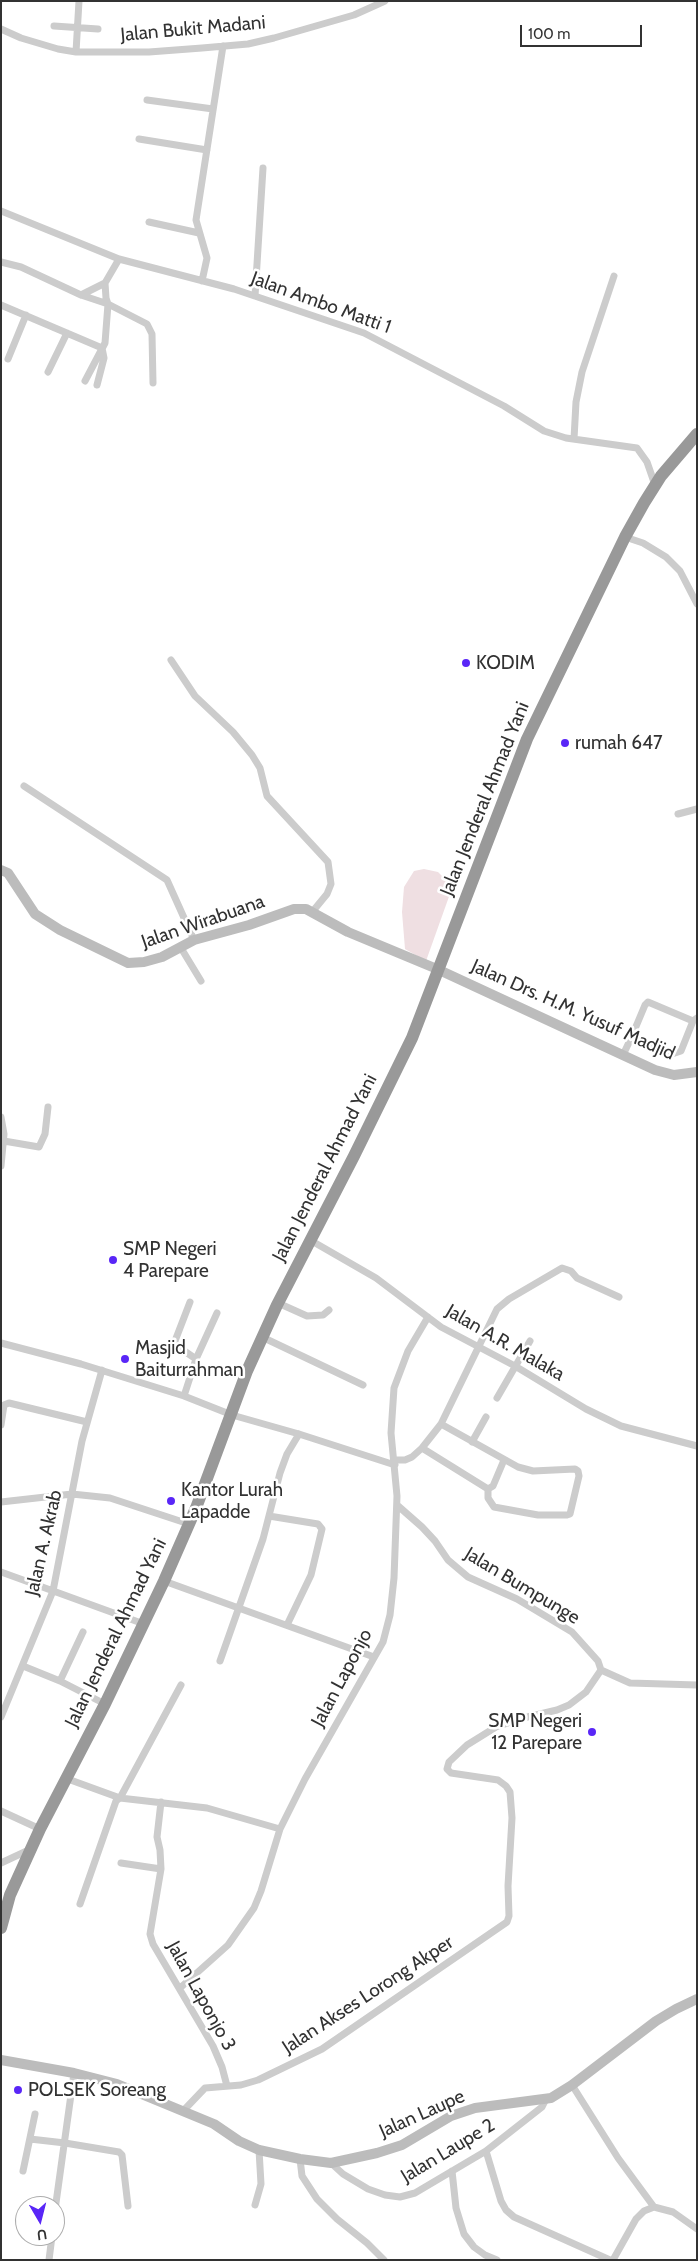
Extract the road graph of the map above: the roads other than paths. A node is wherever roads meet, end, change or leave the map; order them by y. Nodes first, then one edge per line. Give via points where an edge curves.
1 (79, 1) edge
2 (385, 1) edge
3 (54, 26) dead end
4 (78, 28) junction
5 (1, 29) edge
6 (98, 29) dead end
7 (223, 46) junction
8 (76, 52) junction
9 (147, 100) dead end
10 (213, 109) junction
11 (139, 139) dead end
12 (207, 150) junction
13 (264, 168) dead end
14 (1, 211) edge
15 (150, 222) dead end
16 (199, 232) junction
17 (119, 259) junction
18 (1, 262) edge
19 (614, 276) dead end
20 (202, 281) junction
21 (104, 282) junction
22 (81, 295) junction
23 (256, 296) junction
24 (108, 304) junction
25 (1, 305) edge
26 (26, 315) junction
27 (68, 333) junction
28 (102, 348) junction
29 (8, 359) dead end
30 (48, 372) dead end
31 (85, 382) dead end
32 (154, 383) dead end
33 (97, 385) dead end
34 (697, 434) edge
35 (574, 439) junction
36 (655, 485) junction
37 (625, 538) junction
38 (697, 604) edge
39 (171, 660) dead end
40 (24, 786) dead end
41 (696, 810) edge
42 (678, 814) dead end
43 (1, 870) edge
44 (313, 911) junction
45 (194, 940) junction
46 (181, 948) junction
47 (437, 969) junction
48 (201, 982) dead end
49 (695, 1020) edge
50 (632, 1036) junction
51 (623, 1055) junction
52 (697, 1072) edge
53 (48, 1107) dead end
54 (1, 1117) edge
55 (4, 1142) junction
56 (1, 1166) edge
57 (310, 1240) junction
58 (619, 1297) dead end
59 (190, 1302) dead end
60 (278, 1303) junction
61 (329, 1310) dead end
62 (217, 1313) dead end
63 (428, 1317) junction
64 (262, 1337) junction
65 (530, 1340) dead end
66 (1, 1343) edge
67 (480, 1349) junction
68 (196, 1359) junction
69 (515, 1366) junction
70 (102, 1370) junction
71 (363, 1385) dead end
72 (184, 1396) junction
73 (497, 1398) dead end
74 (232, 1415) junction
75 (486, 1417) dead end
76 (87, 1422) junction
77 (441, 1424) junction
78 (1, 1425) edge
79 (299, 1434) junction
80 (472, 1442) junction
81 (696, 1445) edge
82 (422, 1448) junction
83 (504, 1460) junction
84 (395, 1463) junction
85 (488, 1489) junction
86 (72, 1494) junction
87 (1, 1502) edge
88 (397, 1505) junction
89 (268, 1516) junction
90 (189, 1524) junction
91 (1, 1572) edge
92 (164, 1581) junction
93 (54, 1592) junction
94 (239, 1610) junction
95 (144, 1624) junction
96 (287, 1625) junction
97 (83, 1632) dead end
98 (374, 1657) junction
99 (220, 1661) dead end
100 (23, 1666) junction
101 (601, 1670) junction
102 (60, 1681) junction
103 (181, 1685) dead end
104 (697, 1685) edge
105 (105, 1704) junction
106 (1, 1717) edge
107 (65, 1778) junction
108 (120, 1798) junction
109 (161, 1802) junction
110 (1, 1811) edge
111 (40, 1829) junction
112 (280, 1829) junction
113 (31, 1848) junction
114 (1, 1863) edge
115 (121, 1863) dead end
116 (160, 1869) junction
117 (80, 1904) dead end
118 (1, 1928) edge
119 (180, 1988) junction
120 (697, 2000) edge
121 (1, 2060) edge
122 (74, 2073) junction
123 (572, 2085) junction
124 (227, 2086) junction
125 (546, 2099) junction
126 (184, 2110) junction
127 (35, 2114) dead end
128 (30, 2139) junction
129 (65, 2143) junction
130 (259, 2150) junction
131 (486, 2151) junction
132 (300, 2160) junction
133 (331, 2163) junction
134 (23, 2171) dead end
135 (452, 2171) junction
136 (57, 2196) edge
137 (255, 2205) dead end
138 (128, 2206) dead end
139 (654, 2207) junction
140 (697, 2229) edge
141 (51, 2246) edge
142 (481, 2256) edge
143 (49, 2260) edge
144 (384, 2260) edge
145 (497, 2260) edge
146 (612, 2260) edge

1 - 4 street
2 - 7 street, Jalan Bukit Madani via 354,15 301,31 248,44
3 - 4 street
4 - 6 street
4 - 8 street
5 - 8 street, Jalan Bukit Madani via 21,38
7 - 8 street, Jalan Bukit Madani via 149,52
7 - 10 street
9 - 10 street
10 - 12 street
11 - 12 street
12 - 16 street via 196,220
13 - 23 street
14 - 17 street, Jalan Ambo Matti 1
15 - 16 street
16 - 20 street via 207,258
17 - 20 street, Jalan Ambo Matti 1
17 - 21 street
18 - 22 street via 21,267
19 - 35 street via 582,372
20 - 23 street, Jalan Ambo Matti 1
21 - 22 street
21 - 24 street
22 - 24 street
23 - 35 street, Jalan Ambo Matti 1 via 364,333 504,406 544,431
24 - 28 street via 107,332
24 - 32 street via 138,318 150,328
25 - 26 street
26 - 27 street
26 - 29 street
27 - 28 street
27 - 30 street
28 - 31 street
28 - 33 street via 104,358
34 - 36 highway, Jalan Jenderal Ahmad Yani
35 - 36 street, Jalan Ambo Matti 1 via 637,448 647,462
36 - 37 highway, Jalan Jenderal Ahmad Yani
37 - 38 street via 643,543 666,557 680,571
37 - 47 highway, Jalan Jenderal Ahmad Yani via 527,739
39 - 44 street via 200,702 233,732 252,755 260,768 266,796 328,862 331,884
40 - 45 street via 167,880
41 - 42 street
43 - 46 street, Jalan Wirabuana via 8,873 35,914 123,961 147,961
44 - 45 street, Jalan Wirabuana via 294,909
44 - 47 street via 348,932
45 - 46 street, Jalan Wirabuana
46 - 48 street
47 - 51 street, Jalan Drs. H.M. Yusuf Madjid
47 - 57 highway, Jalan Jenderal Ahmad Yani via 412,1038
49 - 50 street via 683,1050 676,1053
49 - 50 street via 648,1002
50 - 51 street
51 - 52 street, Jalan Drs. H.M. Yusuf Madjid via 665,1074
53 - 55 street via 41,1146 36,1148
54 - 55 street
55 - 56 street
57 - 60 highway, Jalan Jenderal Ahmad Yani
57 - 63 street, Jalan A.R. Malaka via 376,1278
58 - 67 street via 577,1278 567,1269 556,1271 509,1299 498,1310
59 - 68 street via 174,1341
60 - 61 street via 307,1316 323,1315
60 - 64 highway, Jalan Jenderal Ahmad Yani
62 - 68 street
63 - 67 street, Jalan A.R. Malaka
63 - 84 street, Jalan Laponjo via 408,1351 394,1388 391,1433
64 - 71 street
64 - 74 highway, Jalan Jenderal Ahmad Yani
65 - 69 street
66 - 70 street
67 - 69 street, Jalan A.R. Malaka
67 - 77 street
68 - 72 street
69 - 73 street
69 - 81 street, Jalan A.R. Malaka via 621,1426
70 - 72 street
70 - 76 street, Jalan A. Akrab
72 - 74 street
74 - 79 street
74 - 90 highway, Jalan Jenderal Ahmad Yani
75 - 80 street
76 - 78 street via 9,1403 4,1405
76 - 86 street, Jalan A. Akrab
77 - 80 street
77 - 82 street
79 - 84 street
79 - 89 street via 282,1467
80 - 83 street
82 - 84 street via 408,1459
82 - 85 street
83 - 85 street
83 - 85 street via 533,1471 576,1469 579,1476 570,1514 538,1515 494,1507 488,1498
84 - 88 street, Jalan Laponjo
86 - 87 street
86 - 90 street via 110,1498
86 - 93 street, Jalan A. Akrab
88 - 98 street, Jalan Laponjo via 390,1615 383,1642
88 - 101 street, Jalan Bumpunge via 422,1526 448,1560 468,1577 517,1599 572,1632 598,1660
89 - 94 street
89 - 96 street via 318,1524 322,1529 310,1575
90 - 92 highway, Jalan Jenderal Ahmad Yani
91 - 93 street
92 - 94 street
92 - 95 highway, Jalan Jenderal Ahmad Yani
93 - 95 street
93 - 100 street, Jalan A. Akrab
94 - 96 street
94 - 99 street
95 - 105 highway, Jalan Jenderal Ahmad Yani
96 - 98 street
97 - 102 street
98 - 112 street, Jalan Laponjo via 304,1779
100 - 102 street
100 - 106 street, Jalan A. Akrab
101 - 104 street via 630,1683
101 - 124 street, Jalan Akses Lorong Akper via 586,1692 569,1705 496,1728 467,1745 449,1762 451,1773 498,1780 510,1792 508,1922 322,2049 258,2080
102 - 105 street
103 - 108 street
105 - 107 highway, Jalan Jenderal Ahmad Yani
107 - 108 street
107 - 111 highway, Jalan Jenderal Ahmad Yani
108 - 109 street
108 - 117 street via 107,1821
109 - 112 street via 207,1808
109 - 116 street, Jalan Laponjo 3 via 157,1837
110 - 111 street
111 - 113 highway, Jalan Jenderal Ahmad Yani
112 - 119 street, Jalan Laponjo via 261,1891 242,1927 228,1945
113 - 114 street
113 - 118 highway, Jalan Jenderal Ahmad Yani via 10,1895
115 - 116 street
116 - 119 street, Jalan Laponjo 3 via 150,1934
119 - 124 street, Jalan Laponjo 3 via 213,2046
120 - 123 street, Jalan Laupe via 656,2021
121 - 122 street, Jalan Laupe
122 - 126 street, Jalan Laupe via 117,2084
122 - 129 street
123 - 125 street, Jalan Laupe
123 - 139 street via 618,2158
124 - 126 street, Jalan Akses Lorong Akper via 205,2088
125 - 131 street, Jalan Laupe 2 via 542,2107
125 - 133 street, Jalan Laupe via 475,2108 451,2116 402,2144
126 - 130 street, Jalan Laupe
127 - 128 street
128 - 129 street
128 - 134 street
129 - 136 street
129 - 138 street via 122,2154
130 - 132 street, Jalan Laupe
130 - 137 street via 261,2184
131 - 135 street, Jalan Laupe 2
131 - 146 street via 501,2201 514,2217
132 - 133 street, Jalan Laupe
132 - 144 street via 302,2176 317,2199
133 - 135 street, Jalan Laupe 2 via 368,2189 400,2197 415,2193
135 - 142 street via 459,2221 464,2234
139 - 140 street via 673,2212
139 - 146 street via 644,2211 636,2220
141 - 143 street
142 - 145 street

